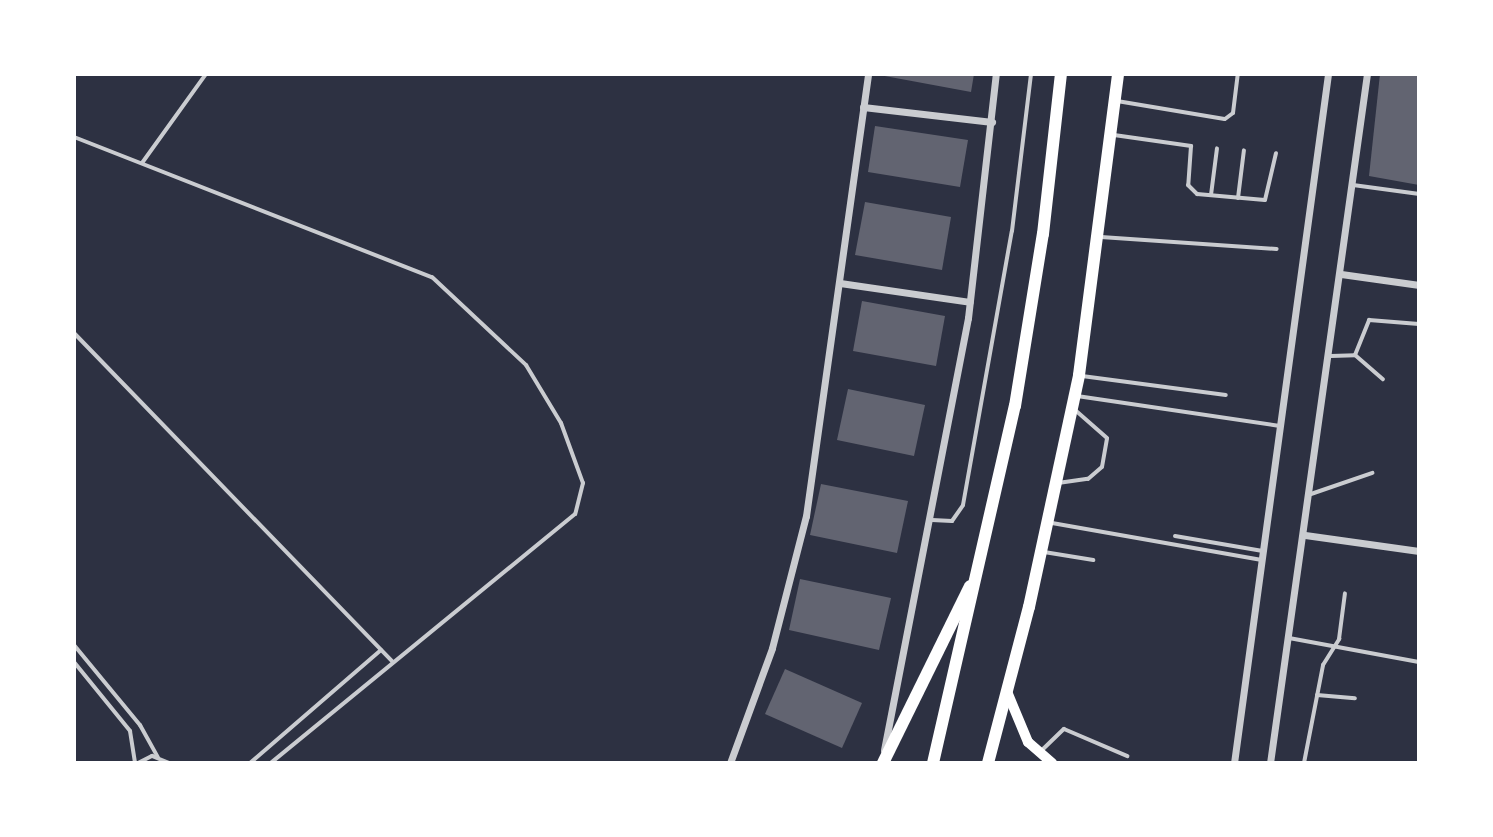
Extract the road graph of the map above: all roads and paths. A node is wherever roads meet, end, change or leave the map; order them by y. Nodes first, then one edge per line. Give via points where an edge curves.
1 (206, 74) edge
2 (868, 74) edge
3 (996, 74) edge
4 (1031, 74) edge
5 (1118, 74) edge
6 (1328, 74) edge
7 (1367, 74) edge
8 (1238, 75) edge
9 (1060, 78) edge
10 (1116, 101) junction
11 (863, 107) junction
12 (992, 122) junction
13 (1113, 135) junction
14 (74, 137) edge
15 (1217, 148) dead end
16 (1244, 150) dead end
17 (1276, 153) dead end
18 (142, 164) junction
19 (1353, 185) junction
20 (1419, 194) edge
21 (1211, 195) junction
22 (1238, 198) junction
23 (1101, 237) junction
24 (1277, 249) dead end
25 (1341, 274) junction
26 (840, 283) junction
27 (1419, 285) edge
28 (970, 302) junction
29 (1419, 324) edge
30 (74, 333) edge
31 (1355, 355) junction
32 (1331, 356) junction
33 (1079, 375) junction
34 (1383, 379) dead end
35 (1226, 395) dead end
36 (1073, 401) junction
37 (1280, 426) junction
38 (1372, 473) dead end
39 (1057, 483) junction
40 (1311, 494) junction
41 (932, 520) junction
42 (1048, 522) junction
43 (1305, 535) junction
44 (1175, 536) dead end
45 (1419, 551) edge
46 (1042, 552) junction
47 (1263, 556) junction
48 (1093, 560) dead end
49 (980, 565) junction
50 (1345, 593) dead end
51 (1289, 638) junction
52 (74, 645) edge
53 (1336, 645) junction
54 (381, 650) junction
55 (392, 661) junction
56 (74, 662) edge
57 (1419, 662) edge
58 (1008, 694) junction
59 (1317, 695) junction
60 (1355, 698) dead end
61 (1039, 753) junction
62 (1127, 756) dead end
63 (158, 757) junction
64 (136, 763) edge
65 (169, 763) edge
66 (250, 763) edge
67 (271, 763) edge
68 (730, 763) edge
69 (882, 763) edge
70 (933, 763) edge
71 (988, 763) edge
72 (1052, 763) edge
73 (1234, 763) edge
74 (1270, 763) edge
75 (1304, 763) edge

1 - 18 lane
2 - 11 street
3 - 12 street
4 - 41 lane via 1010,245 963,505 952,521
5 - 10 highway
6 - 37 street
7 - 19 street
8 - 10 lane via 1233,113 1225,119
9 - 49 highway via 1031,313
10 - 13 highway
11 - 12 street
11 - 26 street
12 - 28 street
13 - 21 lane via 1191,146 1190,189
13 - 23 highway
14 - 18 lane
15 - 21 lane
16 - 22 lane
17 - 22 lane via 1269,197
18 - 55 lane via 432,277 526,365 561,423 583,483 575,514
19 - 20 lane
19 - 25 street
21 - 22 lane
23 - 24 lane
23 - 33 highway
25 - 27 street
25 - 32 street
26 - 28 street
26 - 68 street via 799,549 768,659
28 - 41 street
29 - 31 lane via 1369,320
30 - 54 lane
31 - 32 lane
31 - 34 lane
32 - 40 street
33 - 35 lane
33 - 36 highway
36 - 37 lane
36 - 39 highway
36 - 39 lane via 1107,438 1102,467 1088,479
37 - 47 street
38 - 40 lane
39 - 42 highway
40 - 43 street
41 - 69 street
42 - 46 highway
42 - 47 lane
43 - 45 street
43 - 51 street
44 - 47 lane
46 - 48 lane
46 - 58 highway
47 - 73 street
49 - 69 highway
49 - 70 highway
50 - 53 lane
51 - 53 lane
51 - 74 street
52 - 63 lane via 140,725
53 - 57 lane
53 - 59 lane via 1328,652
54 - 55 lane
54 - 66 lane
55 - 67 lane
56 - 64 lane via 130,731
58 - 61 main road via 1019,727
58 - 71 highway
59 - 60 lane
59 - 75 lane
61 - 62 lane via 1064,729
61 - 72 main road
63 - 64 lane
63 - 65 lane

